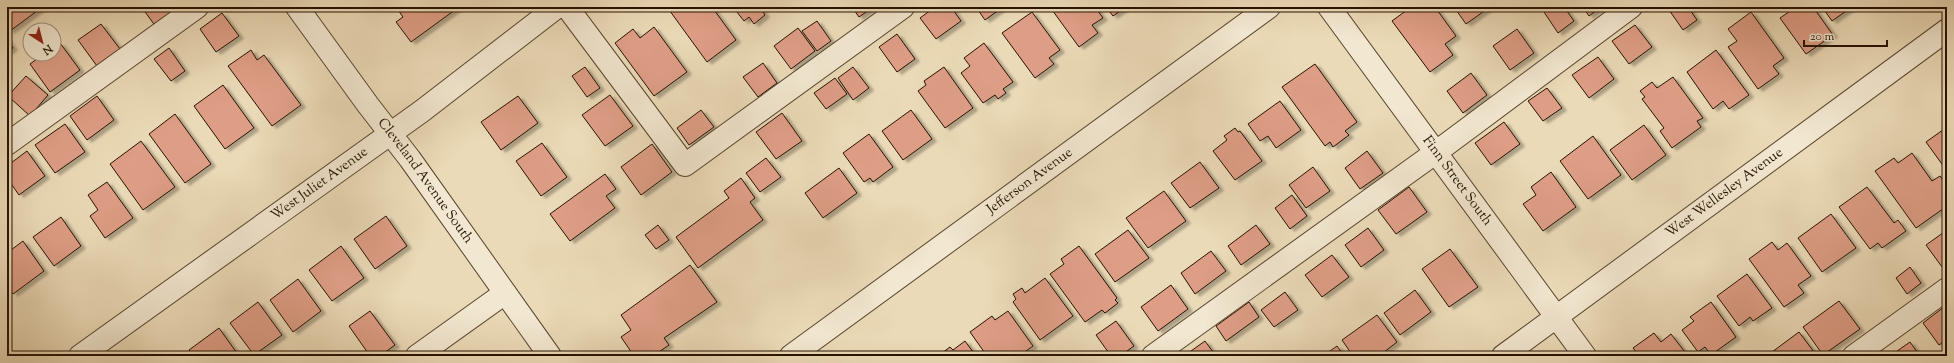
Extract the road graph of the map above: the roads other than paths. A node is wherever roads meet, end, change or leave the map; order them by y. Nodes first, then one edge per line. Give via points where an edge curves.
1 (197, 7) edge
2 (297, 7) edge
3 (557, 7) edge
4 (567, 7) edge
5 (903, 7) edge
6 (1269, 7) edge
7 (1329, 7) edge
8 (1631, 7) edge
9 (1947, 30) edge
10 (390, 133) junction
11 (7, 144) edge
12 (1435, 153) junction
13 (1947, 289) edge
14 (505, 293) junction
15 (1556, 317) junction
16 (80, 356) edge
17 (417, 356) edge
18 (550, 356) edge
19 (791, 356) edge
20 (1153, 356) edge
21 (1503, 356) edge
22 (1585, 356) edge
23 (1854, 356) edge

1 - 11 street
2 - 10 street, Cleveland Avenue South
3 - 10 street, West Juliet Avenue
4 - 5 street via 685,165
6 - 19 street, Jefferson Avenue
7 - 12 street, Finn Street South
8 - 12 street
9 - 15 street, West Wellesley Avenue
10 - 14 street, Cleveland Avenue South
10 - 16 street, West Juliet Avenue
12 - 15 street, Finn Street South
12 - 20 street
13 - 23 street
14 - 17 street
14 - 18 street, Cleveland Avenue South
15 - 21 street, West Wellesley Avenue
15 - 22 street, Finn Street South

